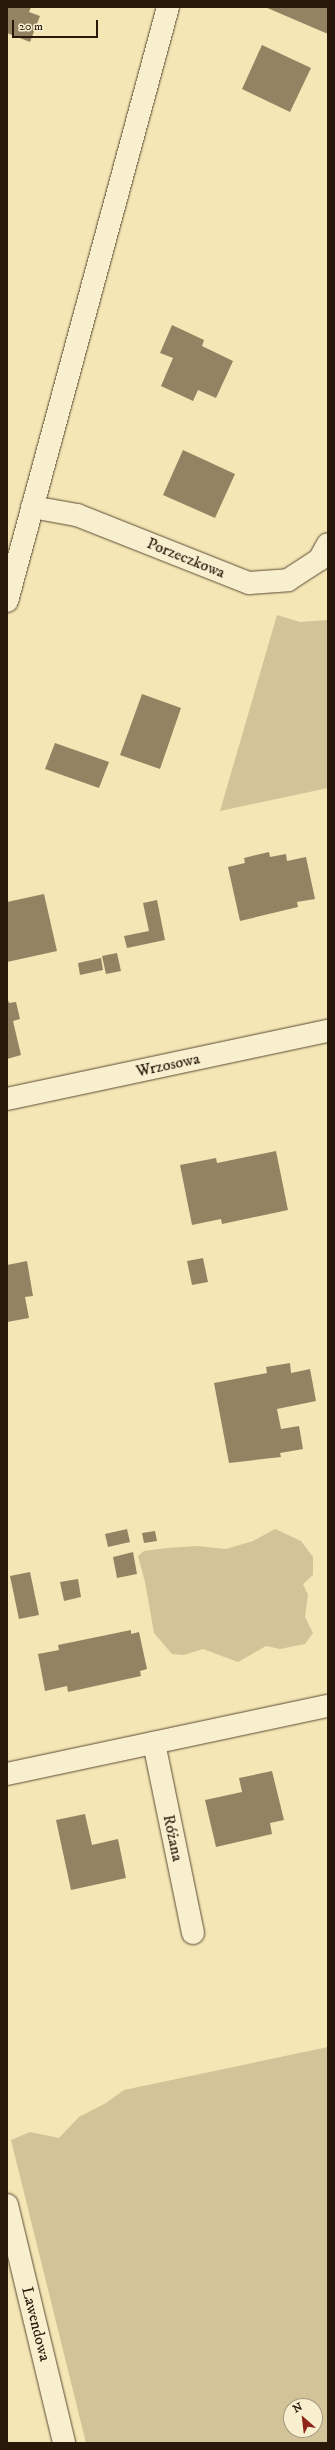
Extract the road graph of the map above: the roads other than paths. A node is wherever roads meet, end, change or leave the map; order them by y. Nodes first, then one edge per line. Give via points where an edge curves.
1 (168, 7) edge
2 (32, 507) junction
3 (328, 544) edge
4 (12, 566) edge
5 (7, 601) edge
6 (328, 1031) edge
7 (7, 1099) edge
8 (328, 1706) edge
9 (154, 1743) junction
10 (7, 1774) edge
11 (193, 1933) dead end
12 (7, 2205) edge
13 (64, 2443) edge

1 - 2 street
2 - 3 street, Porzeczkowa via 77,515 249,582 288,580 320,560
2 - 4 street
4 - 5 street
6 - 7 street, Wrzosowa
8 - 9 street
9 - 10 street
9 - 11 street, Różana
12 - 13 street, Lawendowa

